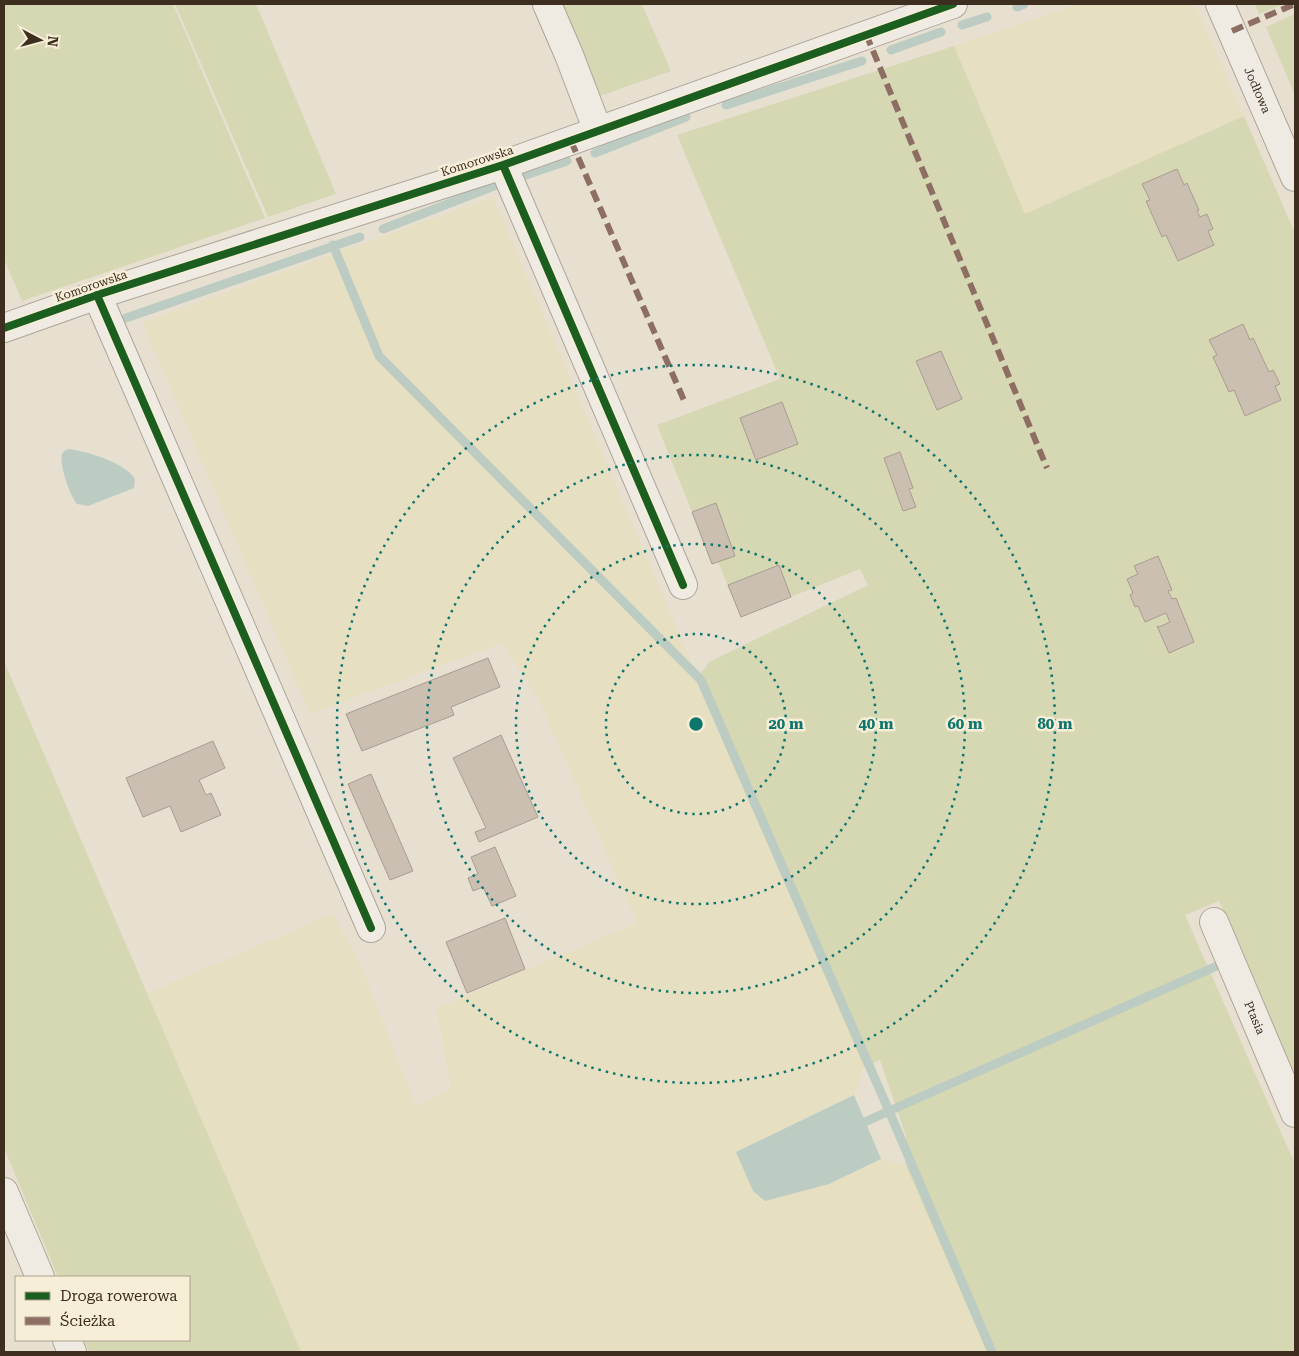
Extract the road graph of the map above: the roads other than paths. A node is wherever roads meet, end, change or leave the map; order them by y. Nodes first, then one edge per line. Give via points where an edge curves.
1 (547, 4) edge
2 (953, 4) edge
3 (1220, 4) edge
4 (598, 131) junction
5 (504, 165) junction
6 (1295, 177) edge
7 (97, 295) junction
8 (4, 328) edge
9 (683, 585) dead end
10 (1214, 922) dead end
11 (370, 928) dead end
12 (1295, 1113) edge
13 (4, 1192) edge
14 (40, 1276) edge

1 - 4 street
2 - 4 street, Komorowska
3 - 6 street, Jodłowa
4 - 5 street, Komorowska
5 - 7 street, Komorowska
5 - 9 street
7 - 8 street, Komorowska
7 - 11 street
10 - 12 street, Ptasia
13 - 14 street

